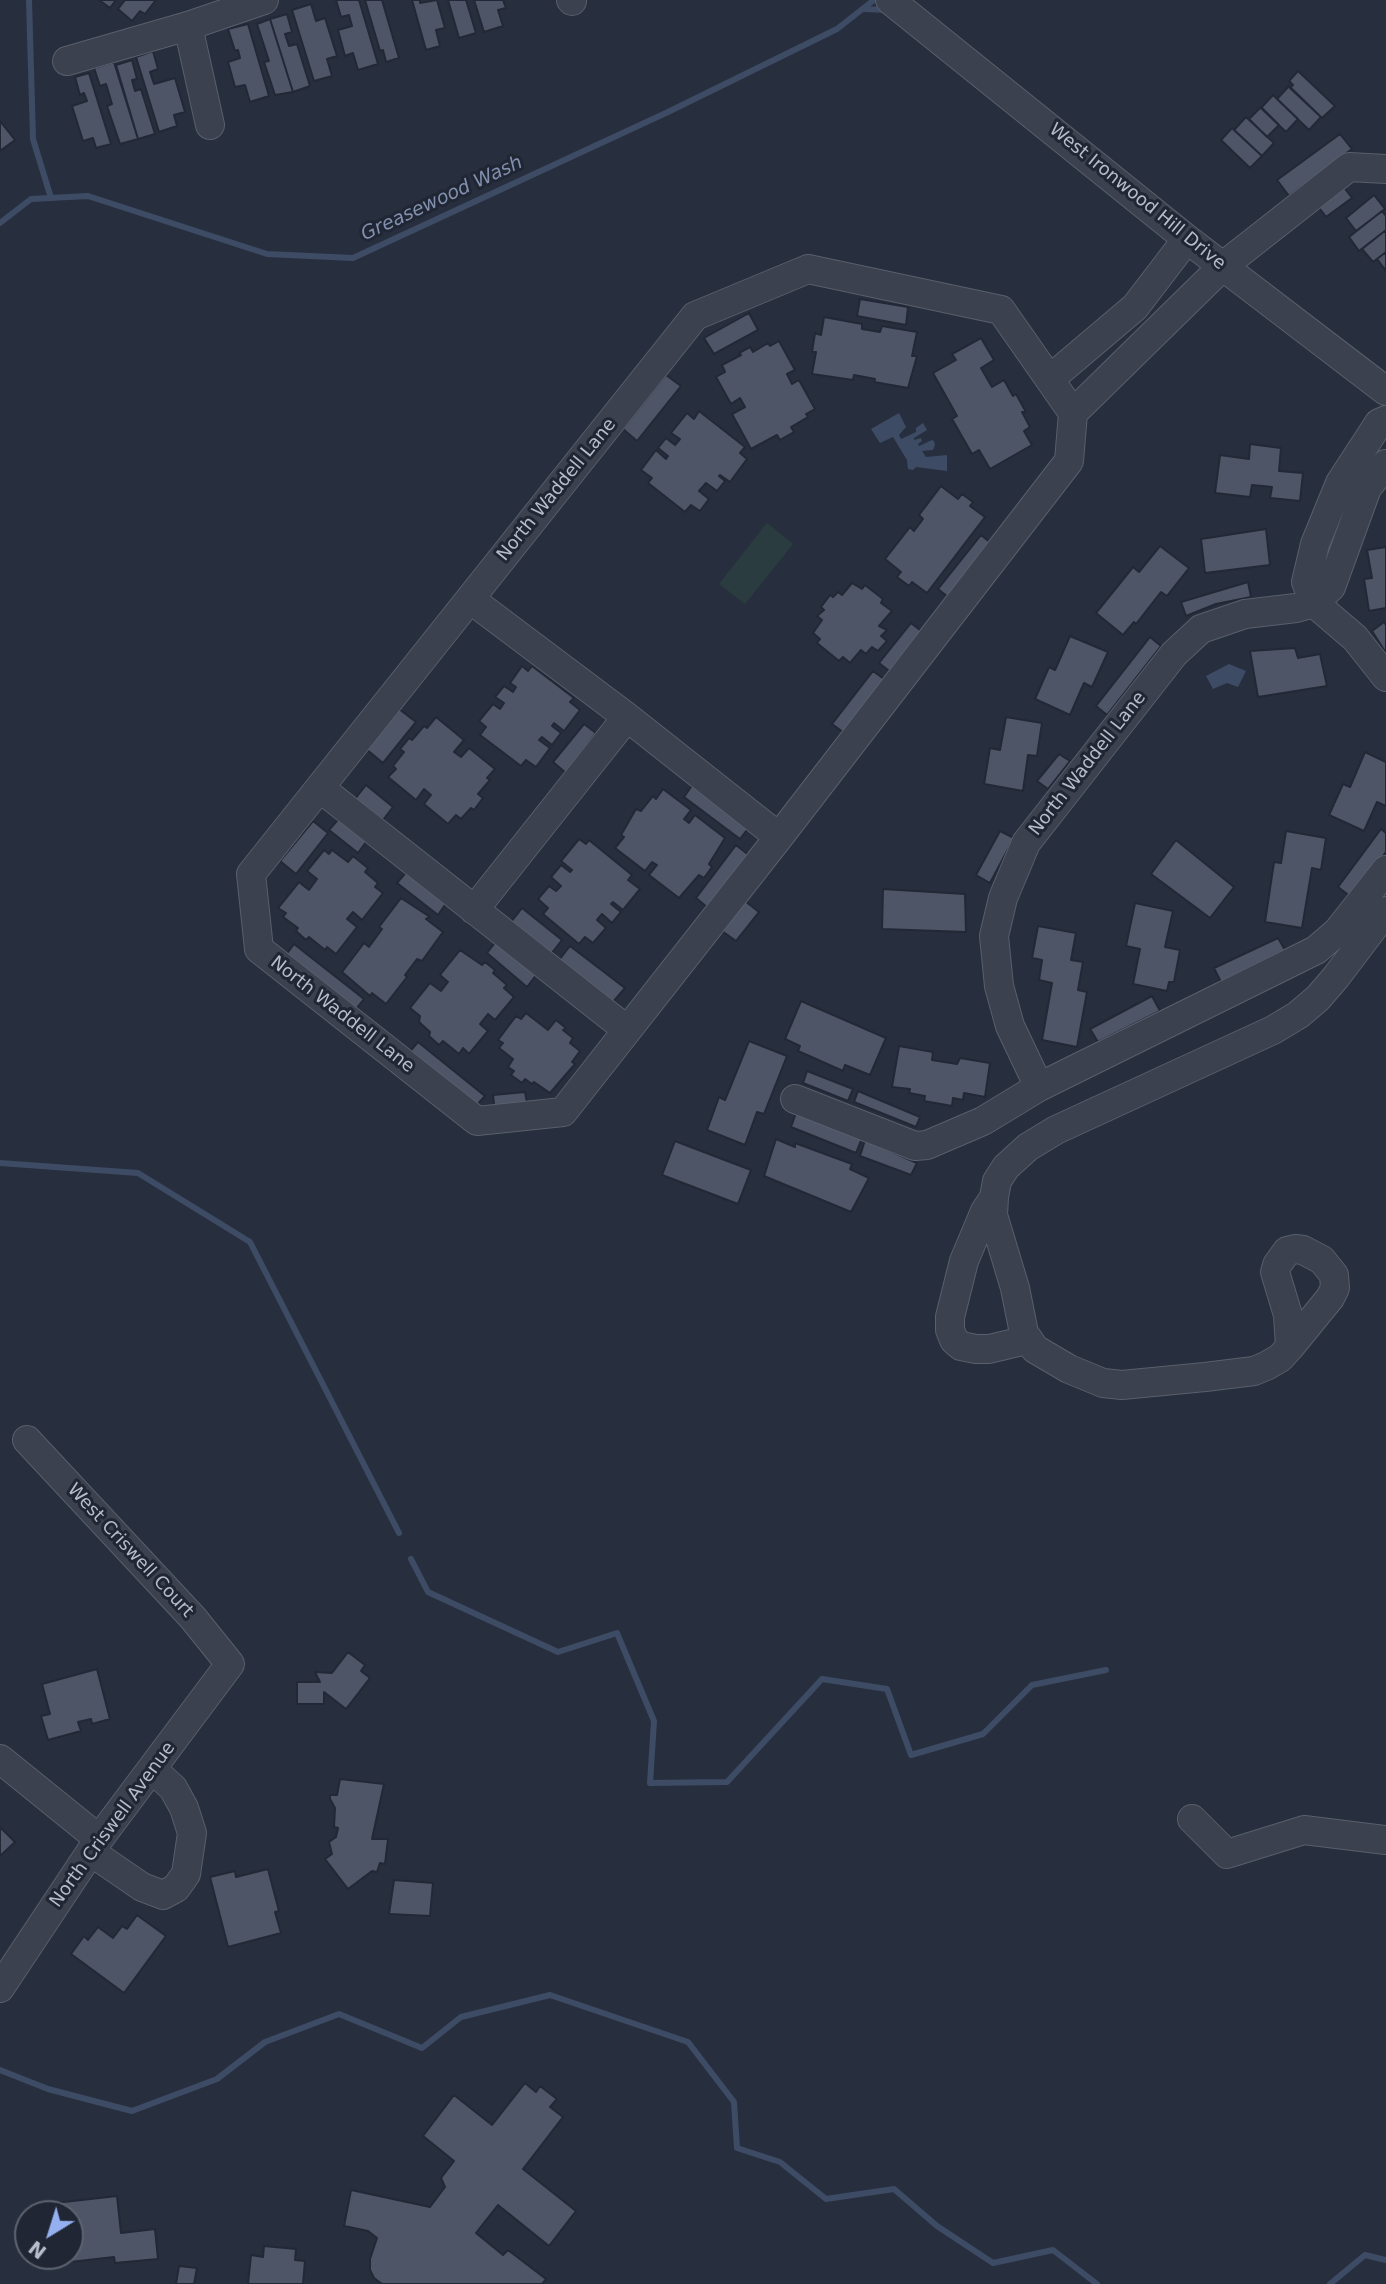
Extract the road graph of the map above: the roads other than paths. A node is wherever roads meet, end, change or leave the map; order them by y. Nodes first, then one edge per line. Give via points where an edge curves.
1 (890, 0) edge
2 (255, 1) edge
3 (188, 26) junction
4 (67, 61) dead end
5 (210, 125) dead end
6 (1386, 169) edge
7 (1187, 239) junction
8 (1223, 266) junction
9 (1050, 379) junction
10 (1386, 391) edge
11 (1073, 413) junction
12 (1386, 420) edge
13 (1386, 464) edge
14 (1325, 517) junction
15 (1353, 528) junction
16 (470, 599) junction
17 (1305, 606) junction
18 (1386, 677) edge
19 (627, 717) junction
20 (320, 788) junction
21 (779, 837) junction
22 (1386, 870) edge
23 (474, 910) junction
24 (1386, 911) edge
25 (626, 1029) junction
26 (1039, 1087) junction
27 (795, 1099) dead end
28 (993, 1199) junction
29 (1027, 1340) junction
30 (1290, 1347) dead end
31 (27, 1440) dead end
32 (230, 1664) joint
33 (0, 1759) edge
34 (152, 1769) junction
35 (1192, 1819) dead end
36 (1386, 1840) edge
37 (95, 1846) junction
38 (0, 1988) edge

1 - 7 street, West Ironwood Hill Drive
2 - 3 street
3 - 4 street
3 - 5 street
6 - 8 street via 1349,167
7 - 8 street, West Ironwood Hill Drive
7 - 9 street via 1135,307
8 - 10 street, West Ironwood Hill Drive
8 - 11 street
9 - 11 street, North Waddell Lane
9 - 16 street, North Waddell Lane via 1001,310 808,269 695,316
11 - 21 street, North Waddell Lane via 1069,461
12 - 14 street via 1379,423 1340,483
13 - 15 street via 1367,488
14 - 15 street
14 - 17 street via 1306,582
15 - 17 street via 1331,587
16 - 19 street
16 - 20 street, North Waddell Lane
17 - 18 street via 1355,638
17 - 26 street, North Waddell Lane via 1245,614 1201,629 1174,654 1027,843 1003,898 994,936 999,986 1010,1026
19 - 21 street
19 - 23 street
20 - 23 street
20 - 25 street, North Waddell Lane via 251,874 259,949 477,1121 563,1112
21 - 25 street, North Waddell Lane
22 - 26 street via 1337,932 1316,950
23 - 25 street
24 - 28 street via 1336,977 1298,1015 1056,1130 1006,1167
26 - 27 street via 983,1121 915,1146
28 - 29 street via 993,1215
28 - 29 street via 964,1261 950,1330 961,1346 976,1349
29 - 30 street via 1048,1358 1085,1377 1122,1385 1254,1371 1280,1358
31 - 32 street, West Criswell Court
32 - 34 street, North Criswell Avenue
33 - 37 street
34 - 37 street, North Criswell Avenue
34 - 37 street via 173,1788 192,1833 186,1874 176,1888 163,1895 142,1887
35 - 36 street via 1227,1854 1304,1830
37 - 38 street, North Criswell Avenue

